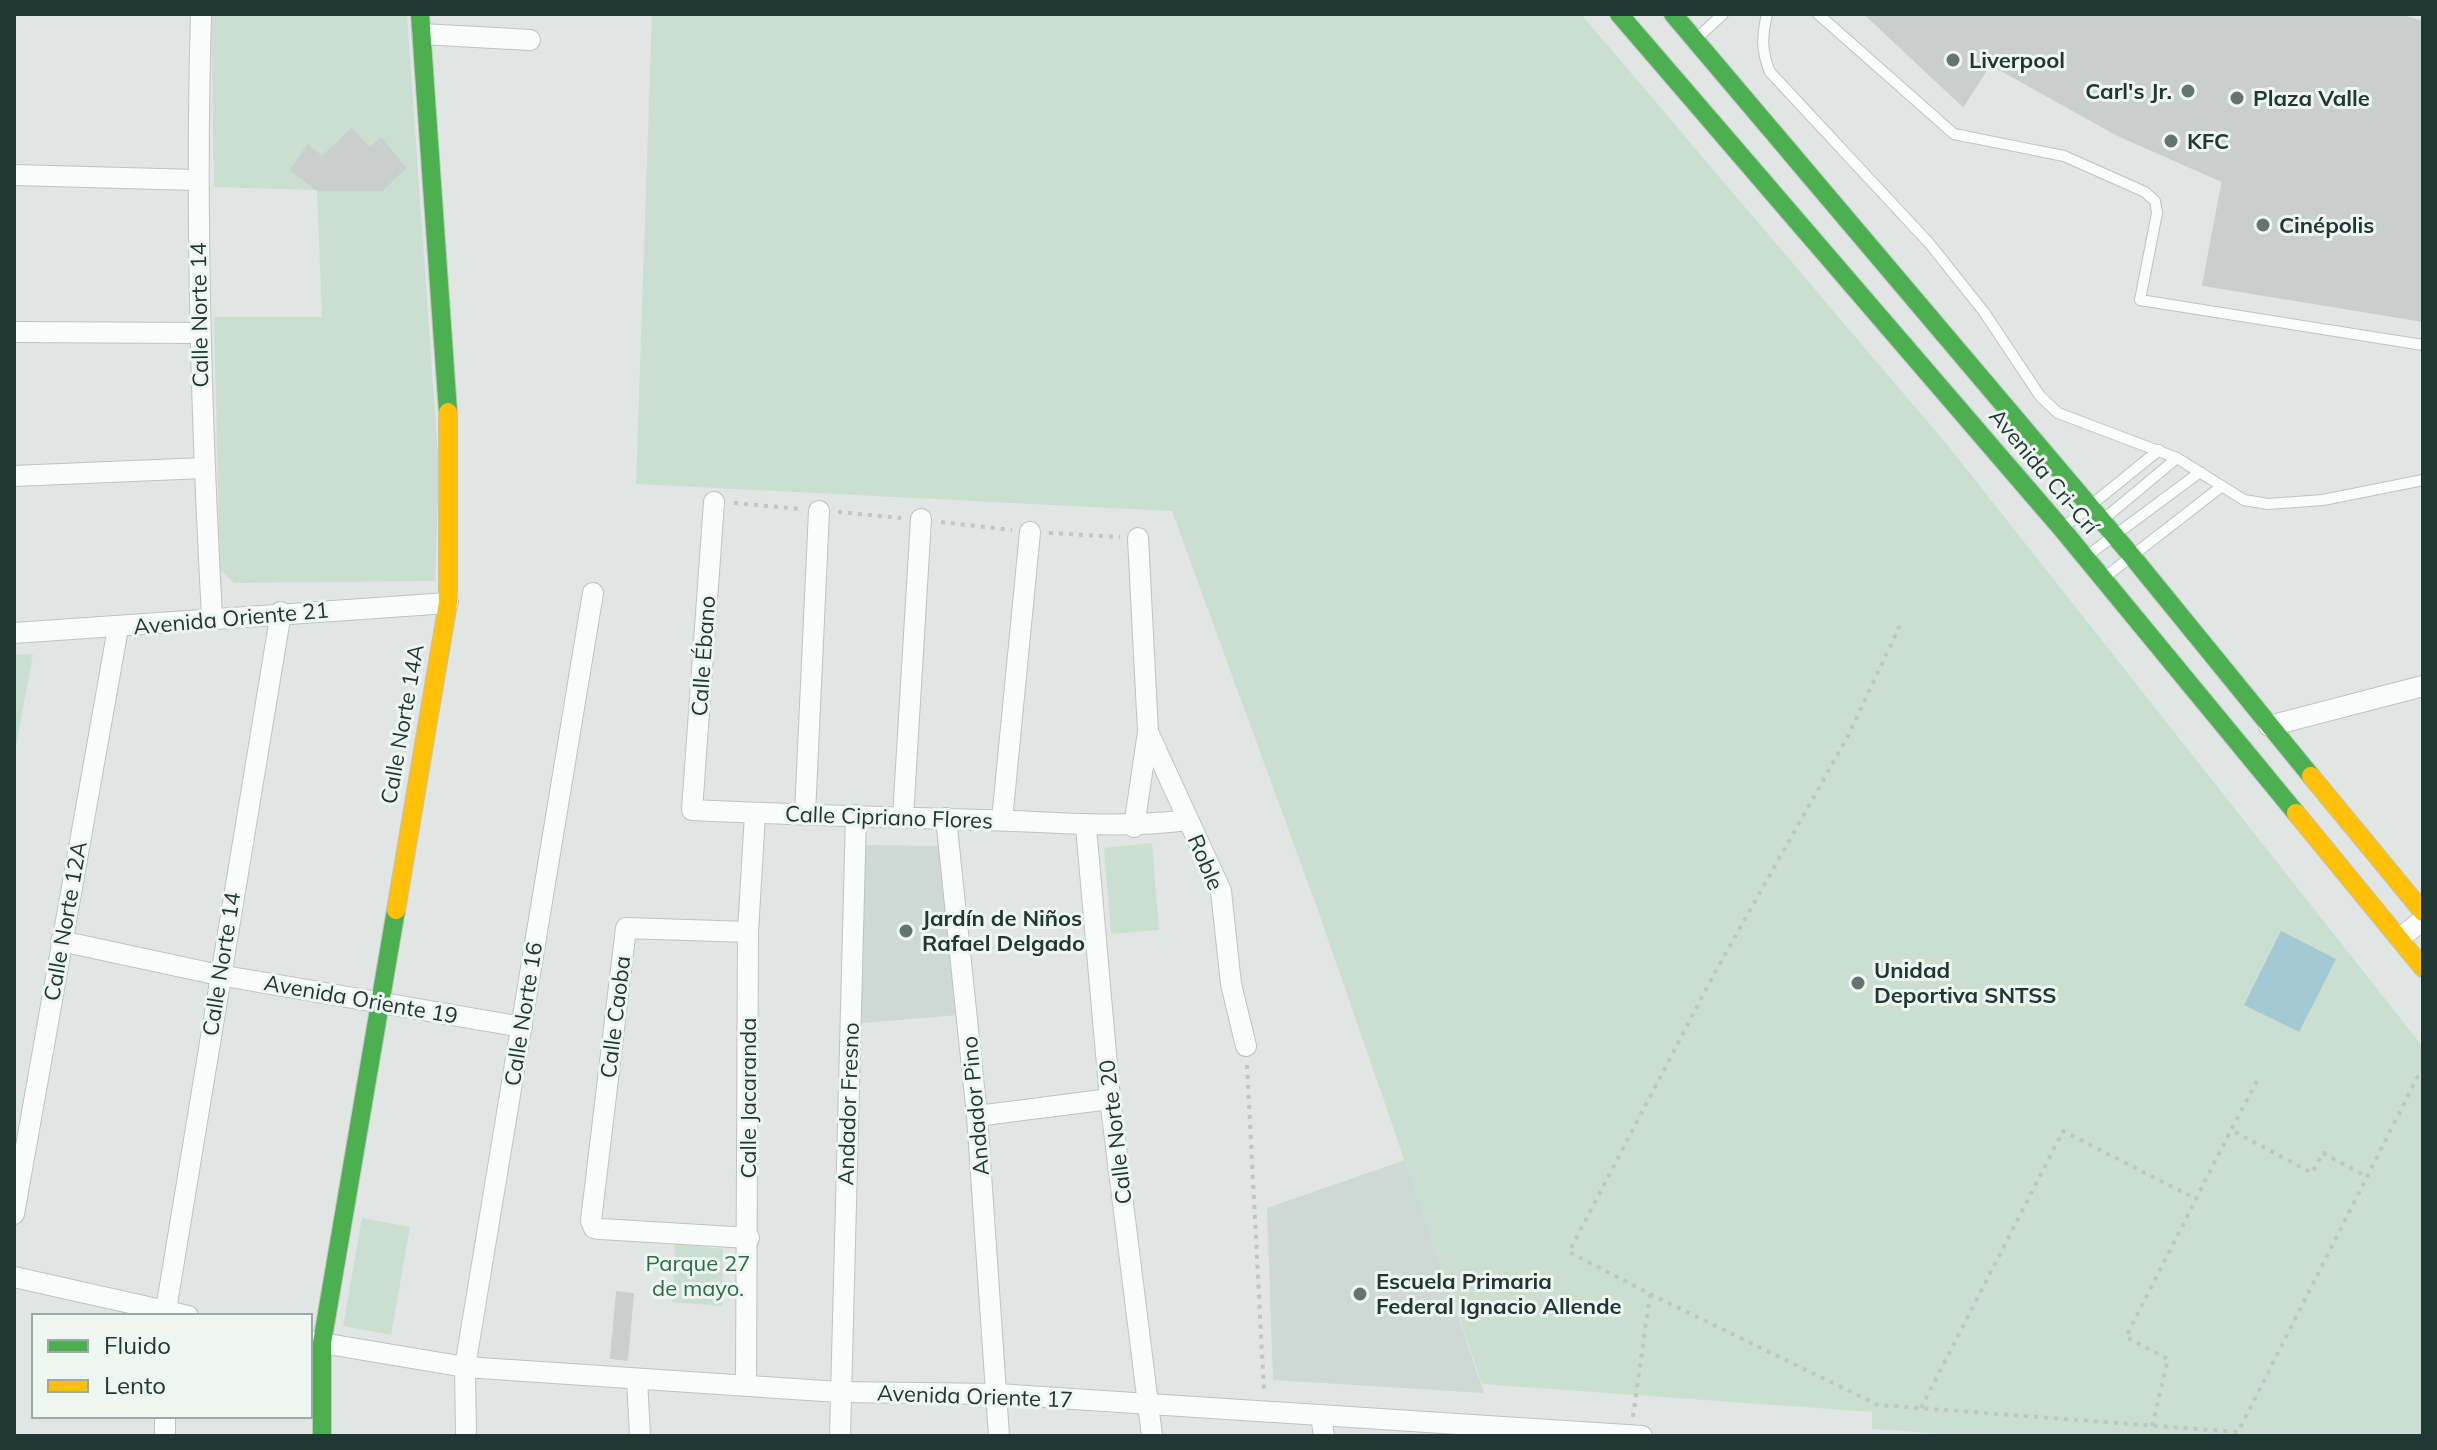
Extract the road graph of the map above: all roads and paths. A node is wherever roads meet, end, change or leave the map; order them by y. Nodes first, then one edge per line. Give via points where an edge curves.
1 (201, 14) edge
2 (1619, 14) edge
3 (1723, 14) edge
4 (1767, 14) edge
5 (1818, 14) edge
6 (1682, 17) edge
7 (421, 24) edge
8 (530, 40) dead end
9 (1695, 40) junction
10 (14, 175) edge
11 (196, 180) junction
12 (14, 332) edge
13 (199, 333) junction
14 (2423, 345) edge
15 (1969, 419) junction
16 (2159, 450) junction
17 (2177, 458) junction
18 (2046, 459) junction
19 (204, 468) junction
20 (2200, 472) junction
21 (14, 476) edge
22 (2423, 480) edge
23 (2222, 486) junction
24 (714, 502) dead end
25 (819, 511) dead end
26 (921, 519) dead end
27 (2102, 521) junction
28 (2062, 529) junction
29 (1030, 532) dead end
30 (1138, 538) dead end
31 (2131, 555) junction
32 (2085, 558) junction
33 (2103, 578) junction
34 (593, 593) dead end
35 (448, 603) junction
36 (281, 612) junction
37 (212, 617) junction
38 (1902, 621) dead end
39 (118, 628) junction
40 (14, 633) edge
41 (2423, 686) edge
42 (2269, 726) junction
43 (1148, 732) junction
44 (692, 810) joint
45 (755, 814) junction
46 (805, 814) junction
47 (856, 815) junction
48 (903, 817) junction
49 (946, 818) junction
50 (1002, 820) junction
51 (1188, 820) junction
52 (1086, 827) junction
53 (1134, 827) junction
54 (2423, 912) edge
55 (2423, 920) edge
56 (748, 932) junction
57 (2400, 938) junction
58 (61, 941) junction
59 (2423, 968) edge
60 (219, 975) junction
61 (377, 1002) junction
62 (522, 1027) junction
63 (1246, 1046) joint
64 (2420, 1072) dead end
65 (2257, 1081) dead end
66 (1110, 1099) junction
67 (977, 1116) junction
68 (2231, 1130) junction
69 (2367, 1177) junction
70 (2196, 1199) junction
71 (14, 1214) edge
72 (749, 1238) junction
73 (14, 1277) edge
74 (1650, 1294) junction
75 (165, 1314) edge
76 (316, 1342) edge
77 (465, 1367) junction
78 (637, 1379) junction
79 (746, 1384) junction
80 (839, 1392) junction
81 (997, 1394) junction
82 (1149, 1405) junction
83 (1921, 1408) junction
84 (1265, 1411) junction
85 (1321, 1415) junction
86 (2152, 1426) junction
87 (1498, 1431) edge
88 (1631, 1435) edge
89 (322, 1436) edge
90 (466, 1436) edge
91 (640, 1436) edge
92 (840, 1436) edge
93 (999, 1436) edge
94 (1152, 1436) edge
95 (1324, 1436) edge
96 (1642, 1436) edge

1 - 11 street, Calle Norte 14
2 - 15 main road, Avenida Cri-Crí
3 - 9 lane
4 - 16 lane via 1762,38 1770,72 1929,243 2040,396 2072,420
5 - 14 lane via 1954,134 2064,156 2145,192 2155,201 2157,213 2140,300
6 - 9 main road, Avenida Cri-Crí
7 - 8 street
7 - 35 main road, Calle Norte 14A via 450,441
9 - 18 main road, Avenida Cri-Crí
10 - 11 street
11 - 13 street, Calle Norte 14
12 - 13 street
13 - 19 street, Calle Norte 14
15 - 18 main road via 1986,418 2033,471 2042,471
15 - 28 main road, Avenida Cri-Crí
16 - 17 lane
16 - 27 lane
17 - 20 lane
17 - 27 lane
18 - 27 main road, Avenida Cri-Crí
19 - 21 street
19 - 37 street, Calle Norte 14
20 - 23 lane
20 - 27 lane
22 - 23 lane via 2323,500 2268,504 2244,500
23 - 31 lane
24 - 44 street, Calle Ébano
25 - 46 street
26 - 48 street
27 - 28 lane
27 - 31 main road, Avenida Cri-Crí
27 - 32 lane
28 - 32 main road, Avenida Cri-Crí
29 - 50 street
30 - 43 street
31 - 33 lane
31 - 42 main road, Avenida Cri-Crí
32 - 33 main road, Avenida Cri-Crí
33 - 57 main road, Avenida Cri-Crí
34 - 62 street, Calle Norte 16
35 - 36 street, Avenida Oriente 21
35 - 61 main road, Calle Norte 14A
36 - 37 street, Avenida Oriente 21
36 - 60 street, Calle Norte 14
37 - 39 street, Avenida Oriente 21
38 - 74 path via 1848,736 1713,976 1569,1252
39 - 40 street, Avenida Oriente 21
39 - 58 street, Calle Norte 12A
41 - 42 street
42 - 54 main road, Avenida Cri-Crí
43 - 51 street, Roble
43 - 53 street
44 - 45 street, Calle Cipriano Flores
45 - 46 street, Calle Cipriano Flores
45 - 56 street, Calle Jacaranda
46 - 47 street, Calle Cipriano Flores
47 - 48 street, Calle Cipriano Flores
47 - 80 street, Andador Fresno
48 - 49 street, Calle Cipriano Flores
49 - 50 street, Calle Cipriano Flores
49 - 67 street, Andador Pino
50 - 52 street, Calle Cipriano Flores
51 - 53 street, Calle Cipriano Flores
51 - 63 street, Roble via 1221,891 1231,984
52 - 53 street, Calle Cipriano Flores
52 - 66 street, Calle Norte 20
55 - 57 street
56 - 72 street, Calle Jacaranda
56 - 72 street, Calle Caoba via 626,928 591,1221 594,1228
57 - 59 main road, Avenida Cri-Crí
58 - 60 street, Avenida Oriente 19
58 - 71 street, Calle Norte 12A
60 - 61 street, Avenida Oriente 19
60 - 75 street, Calle Norte 14
61 - 62 street, Avenida Oriente 19
61 - 76 main road, Calle Norte 14A
62 - 77 street, Calle Norte 16
63 - 84 path
64 - 69 path
65 - 68 path
66 - 67 street
66 - 82 street, Calle Norte 20
67 - 81 street, Andador Pino
68 - 69 path via 2312,1173 2323,1153
68 - 70 path
69 - 86 path via 2238,1432
70 - 83 path via 2063,1131
70 - 86 path via 2126,1337 2168,1359
72 - 79 street, Calle Jacaranda
73 - 75 street
74 - 83 path via 1878,1405
74 - 88 path
76 - 77 street, Avenida Oriente 17
76 - 89 main road, Calle Norte 14A
77 - 78 street, Avenida Oriente 17
77 - 90 street, Calle Norte 16
78 - 79 street, Avenida Oriente 17
78 - 91 street
79 - 80 street, Avenida Oriente 17
80 - 81 street, Avenida Oriente 17
80 - 92 street, Andador Fresno
81 - 82 street, Avenida Oriente 17
81 - 93 street, Andador Pino
82 - 84 street, Avenida Oriente 17
82 - 94 street, Calle Norte 20
83 - 86 path
84 - 85 street, Avenida Oriente 17
85 - 87 street, Avenida Oriente 17
85 - 95 street
87 - 88 street, Avenida Oriente 17
88 - 96 street, Avenida Oriente 17

